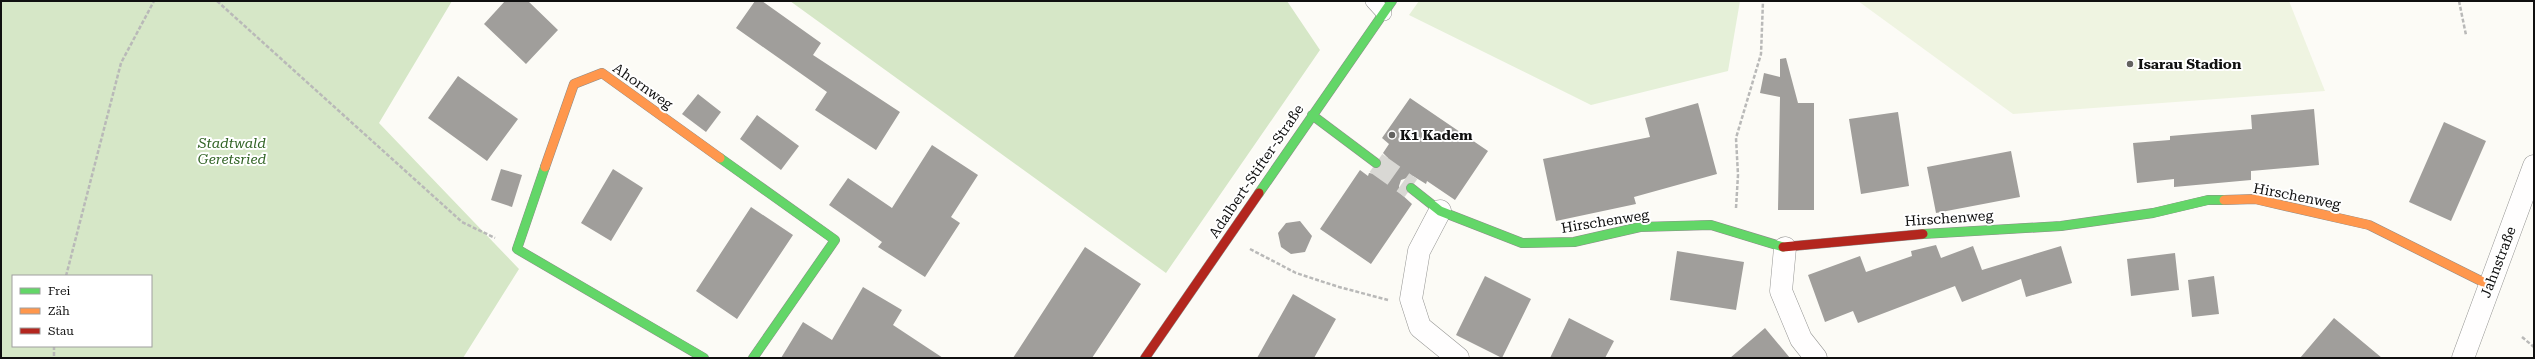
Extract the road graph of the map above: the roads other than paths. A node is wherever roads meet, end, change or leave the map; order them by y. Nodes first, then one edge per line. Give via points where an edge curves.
1 (1373, 1) edge
2 (1392, 1) edge
3 (1384, 13) junction
4 (1312, 115) junction
5 (1376, 163) tunnel mouth
6 (2534, 166) edge
7 (1411, 188) tunnel mouth
8 (1440, 211) junction
9 (1785, 248) junction
10 (2489, 285) junction
11 (704, 358) edge
12 (753, 358) edge
13 (1145, 358) edge
14 (1458, 358) edge
15 (1816, 358) edge
16 (2463, 358) edge

1 - 3 lane
2 - 3 street, Adalbert-Stifter-Straße
3 - 4 street, Adalbert-Stifter-Straße
4 - 5 street
4 - 13 street, Adalbert-Stifter-Straße
6 - 10 street, Jahnstraße
7 - 8 street, Hirschenweg
8 - 9 street, Hirschenweg via 1522,243 1574,242 1640,227 1711,225
8 - 14 street via 1419,251 1411,298 1420,327
9 - 10 street, Hirschenweg via 1957,230 2061,226 2153,213 2208,200 2255,199 2369,225
9 - 15 street via 1781,291 1801,339
10 - 16 street, Jahnstraße
11 - 12 street, Ahornweg via 517,249 574,84 602,73 835,240

